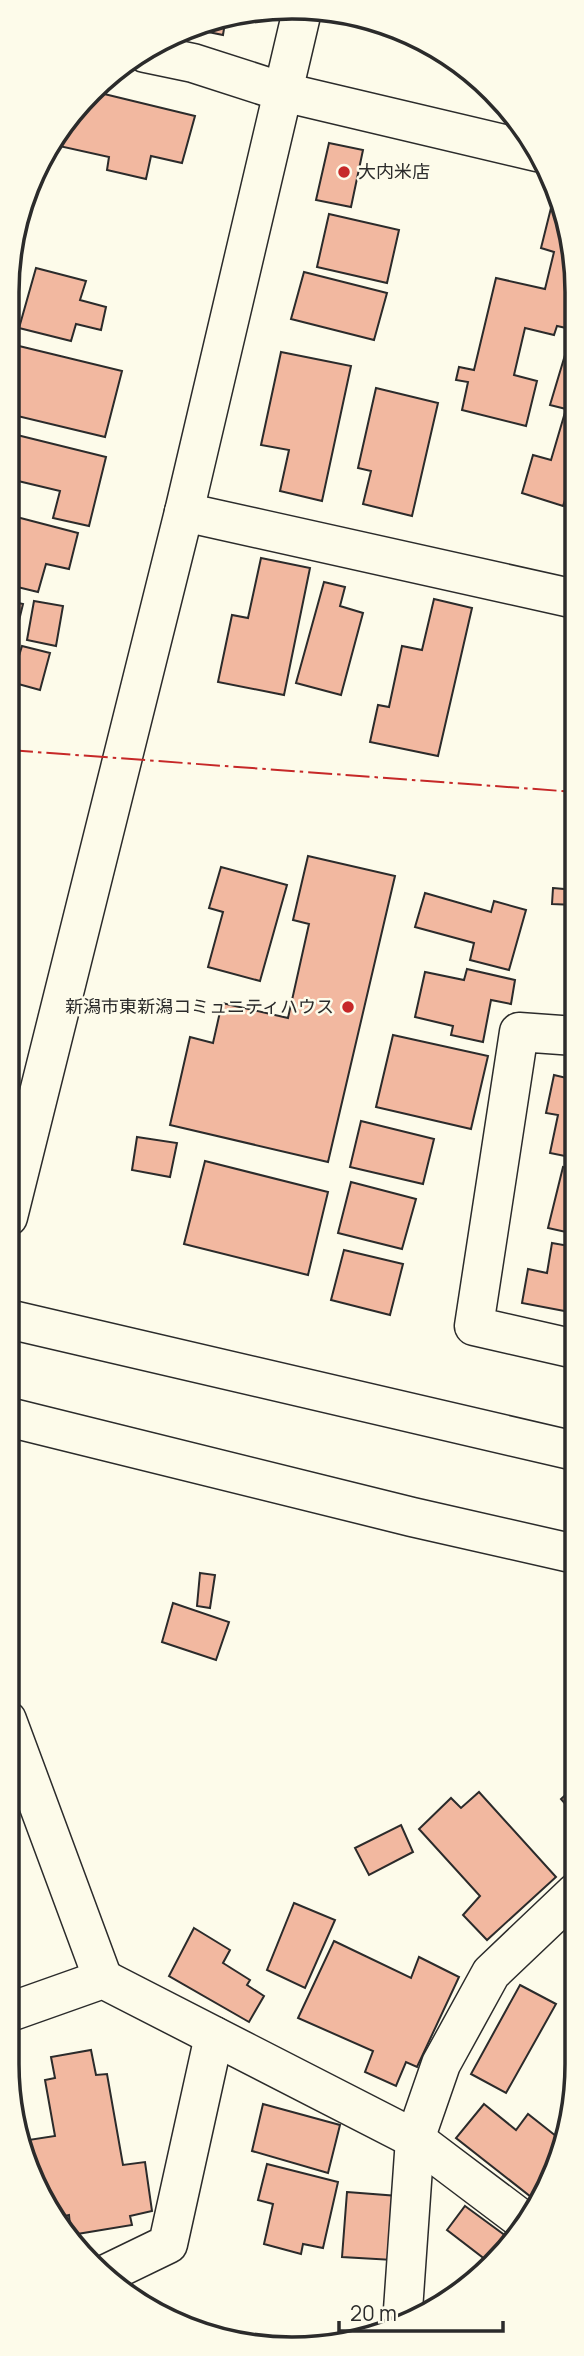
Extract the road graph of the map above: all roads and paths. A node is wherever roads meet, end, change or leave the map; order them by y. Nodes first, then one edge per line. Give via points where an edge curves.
1 (300, 19) edge
2 (157, 55) edge
3 (283, 92) junction
4 (524, 149) edge
5 (184, 512) junction
6 (565, 597) edge
7 (565, 1035) edge
8 (19, 1173) edge
9 (19, 1322) edge
10 (565, 1347) edge
11 (19, 1420) edge
12 (565, 1449) edge
13 (565, 1552) edge
14 (19, 1750) edge
15 (565, 1903) edge
16 (103, 1979) junction
17 (19, 2010) edge
18 (214, 2036) junction
19 (415, 2139) junction
20 (518, 2217) edge
21 (114, 2270) edge
22 (403, 2313) edge

1 - 3 street
2 - 3 street
3 - 4 street
3 - 5 street
5 - 6 street
5 - 8 street
7 - 10 street via 519,1032 474,1326
9 - 12 street
11 - 13 street
14 - 16 street
15 - 19 street via 491,1973 441,2064
16 - 17 street
16 - 18 street
18 - 19 street
18 - 21 street via 168,2244
19 - 20 street
19 - 22 street

